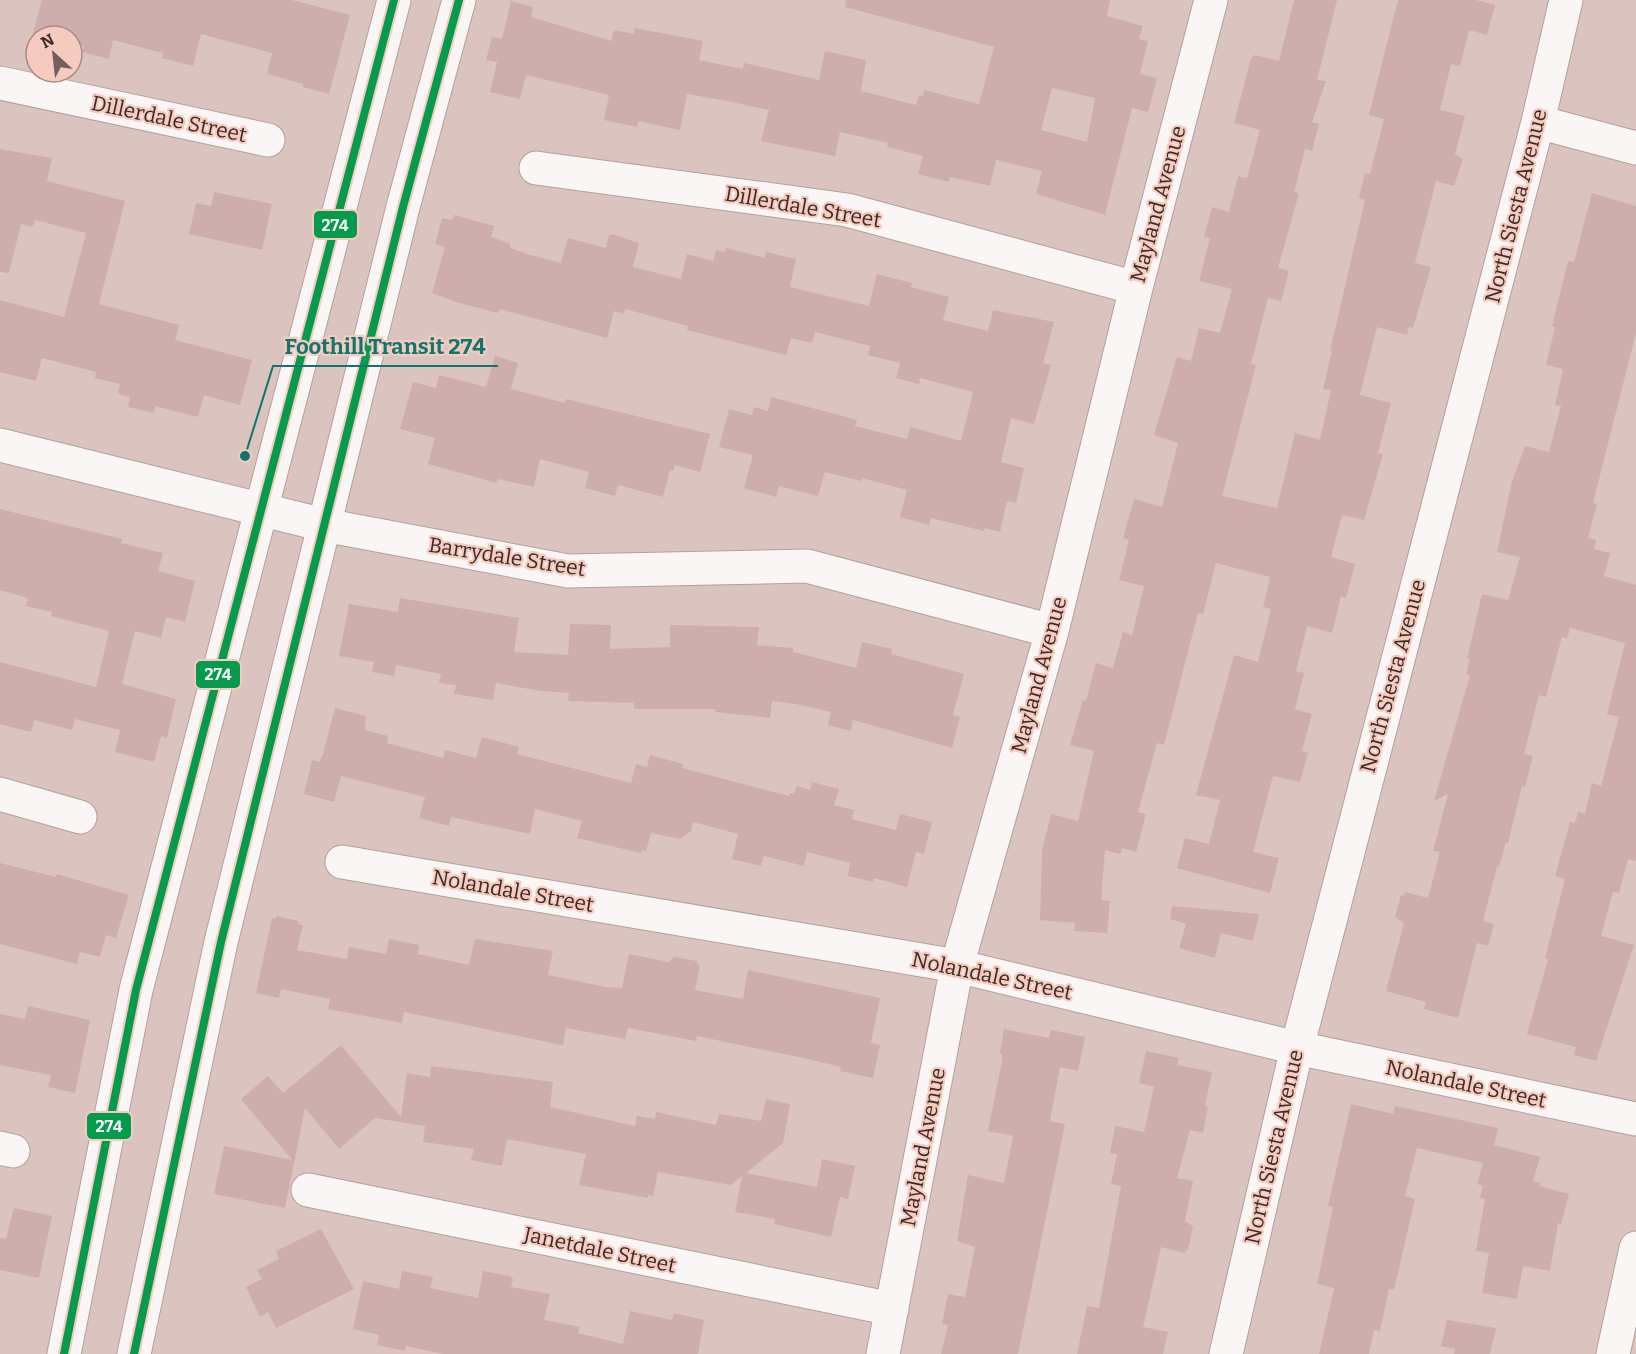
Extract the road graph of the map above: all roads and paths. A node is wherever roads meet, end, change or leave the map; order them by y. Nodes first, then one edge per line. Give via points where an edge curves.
1 (394, 0) edge
2 (459, 0) edge
3 (1211, 0) edge
4 (1566, 0) edge
5 (0, 82) edge
6 (1538, 122) junction
7 (268, 140) dead end
8 (1636, 148) edge
9 (536, 168) dead end
10 (1136, 288) junction
11 (0, 445) edge
12 (262, 510) junction
13 (324, 525) junction
14 (1052, 631) junction
15 (0, 794) edge
16 (80, 817) dead end
17 (342, 862) dead end
18 (957, 966) junction
19 (1296, 1048) junction
20 (1636, 1119) edge
21 (308, 1190) dead end
22 (1636, 1248) edge
23 (892, 1310) junction
24 (64, 1354) edge
25 (134, 1354) edge
26 (883, 1354) edge
27 (1226, 1354) edge
28 (1613, 1354) edge

1 - 12 street
2 - 13 street
3 - 10 street, Mayland Avenue
4 - 6 street, North Siesta Avenue
5 - 7 street, Dillerdale Street
6 - 8 street
6 - 19 street, North Siesta Avenue
9 - 10 street, Dillerdale Street via 847,210
10 - 14 street, Mayland Avenue
11 - 12 street, Barrydale Street
12 - 13 street, Barrydale Street
12 - 24 street via 136,990
13 - 14 street, Barrydale Street via 568,571 807,566
13 - 25 street via 221,942
14 - 18 street, Mayland Avenue
15 - 16 street
17 - 18 street, Nolandale Street
18 - 19 street, Nolandale Street
18 - 23 street, Mayland Avenue
19 - 20 street, Nolandale Street
19 - 27 street, North Siesta Avenue
21 - 23 street, Janetdale Street
22 - 28 street
23 - 26 street, Mayland Avenue

